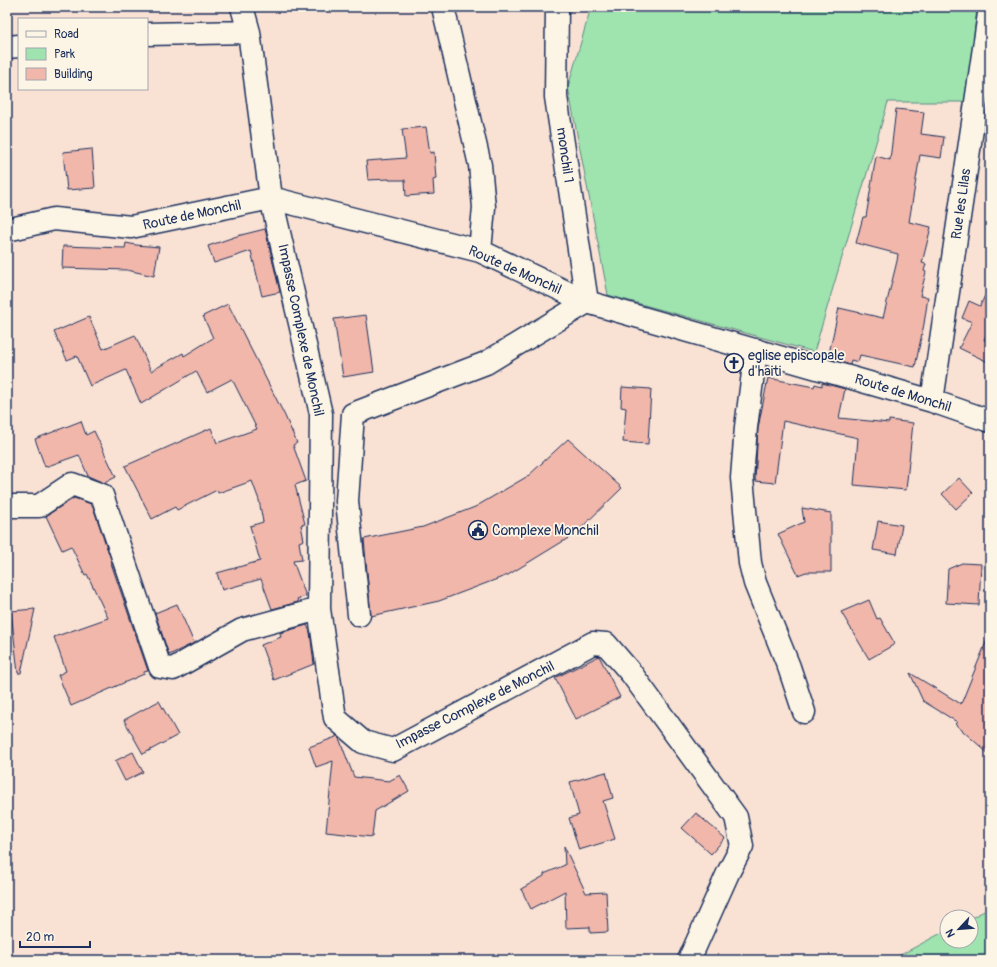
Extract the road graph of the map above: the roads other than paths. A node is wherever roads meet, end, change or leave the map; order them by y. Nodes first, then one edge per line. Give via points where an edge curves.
1 (242, 7) edge
2 (443, 7) edge
3 (557, 7) edge
4 (990, 7) edge
5 (249, 32) junction
6 (148, 34) edge
7 (18, 46) edge
8 (7, 47) edge
9 (271, 198) junction
10 (7, 230) edge
11 (480, 251) junction
12 (587, 302) junction
13 (756, 350) junction
14 (932, 401) junction
15 (990, 421) edge
16 (7, 506) edge
17 (319, 609) junction
18 (359, 615) dead end
19 (804, 712) dead end
20 (689, 960) edge

1 - 5 street
2 - 11 street via 480,165 484,207
3 - 12 street, monchil 1 via 556,97
4 - 14 street, Rue les Lilas
5 - 6 street
5 - 9 street, Impasse Complexe de Monchil
7 - 8 street
9 - 10 street, Route de Monchil via 131,227 54,219
9 - 11 street, Route de Monchil
9 - 17 street, Impasse Complexe de Monchil via 321,414
11 - 12 street, Route de Monchil
12 - 13 street, Route de Monchil
12 - 18 street via 486,363 353,414 347,501
13 - 14 street, Route de Monchil
13 - 19 street via 742,478 750,563 755,583
14 - 15 street, Route de Monchil
16 - 17 street via 38,506 72,484 102,495 160,667 173,669 242,630
17 - 20 street, Impasse Complexe de Monchil via 335,718 363,742 393,750 593,643 606,644 631,673 736,817 742,846

